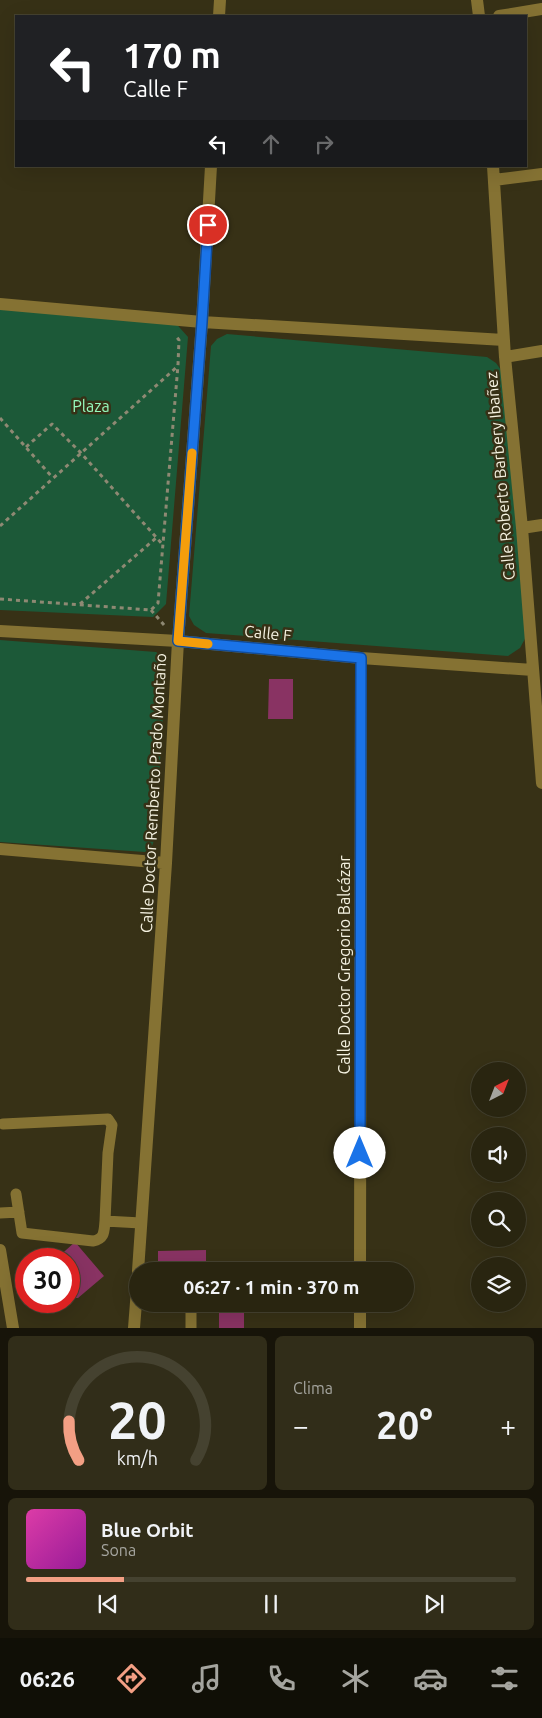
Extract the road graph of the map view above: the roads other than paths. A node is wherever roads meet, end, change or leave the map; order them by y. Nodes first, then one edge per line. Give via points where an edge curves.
1 (220, 0) edge
2 (477, 0) edge
3 (542, 9) edge
4 (219, 15) edge
5 (479, 15) edge
6 (505, 15) edge
7 (211, 167) edge
8 (493, 167) edge
9 (542, 174) edge
10 (494, 180) junction
11 (0, 304) edge
12 (202, 322) junction
13 (504, 340) junction
14 (542, 352) edge
15 (505, 356) junction
16 (542, 525) edge
17 (522, 528) junction
18 (0, 631) edge
19 (178, 641) junction
20 (361, 658) junction
21 (533, 670) junction
22 (539, 713) edge
23 (542, 783) edge
24 (0, 849) edge
25 (166, 863) junction
26 (3, 1124) dead end
27 (16, 1194) dead end
28 (19, 1212) junction
29 (0, 1213) edge
30 (105, 1221) junction
31 (141, 1223) junction
32 (0, 1250) edge
33 (139, 1262) edge
34 (360, 1262) edge
35 (135, 1312) edge
36 (191, 1312) edge
37 (360, 1312) edge
38 (13, 1328) edge
39 (134, 1328) edge
40 (190, 1328) edge
41 (360, 1328) edge

1 - 4 street
2 - 5 street
3 - 6 street
7 - 12 street, Calle Doctor Remberto Prado Montaño
8 - 10 street, Calle Roberto Barbery Ibañez
9 - 10 street
10 - 13 street, Calle Roberto Barbery Ibañez
11 - 12 street
12 - 13 street
12 - 19 street, Calle Doctor Remberto Prado Montaño
13 - 15 street, Calle Roberto Barbery Ibañez
14 - 15 street
15 - 17 street, Calle Roberto Barbery Ibañez
16 - 17 street
17 - 21 street, Calle Roberto Barbery Ibañez
18 - 19 street, Calle F
19 - 20 street, Calle F
19 - 25 street, Calle Doctor Remberto Prado Montaño
20 - 21 street, Calle F
20 - 34 street, Calle Doctor Gregorio Balcázar
21 - 22 street, Calle Roberto Barbery Ibañez
22 - 23 street, Calle Roberto Barbery Ibañez
24 - 25 street
25 - 31 street, Calle Doctor Remberto Prado Montaño
26 - 30 lane via 108,1119 112,1124
27 - 28 lane
28 - 29 lane
28 - 30 lane via 22,1233 93,1241 103,1236
30 - 31 lane
31 - 33 street, Calle Doctor Remberto Prado Montaño
32 - 38 street
35 - 39 street
36 - 40 lane
37 - 41 street

